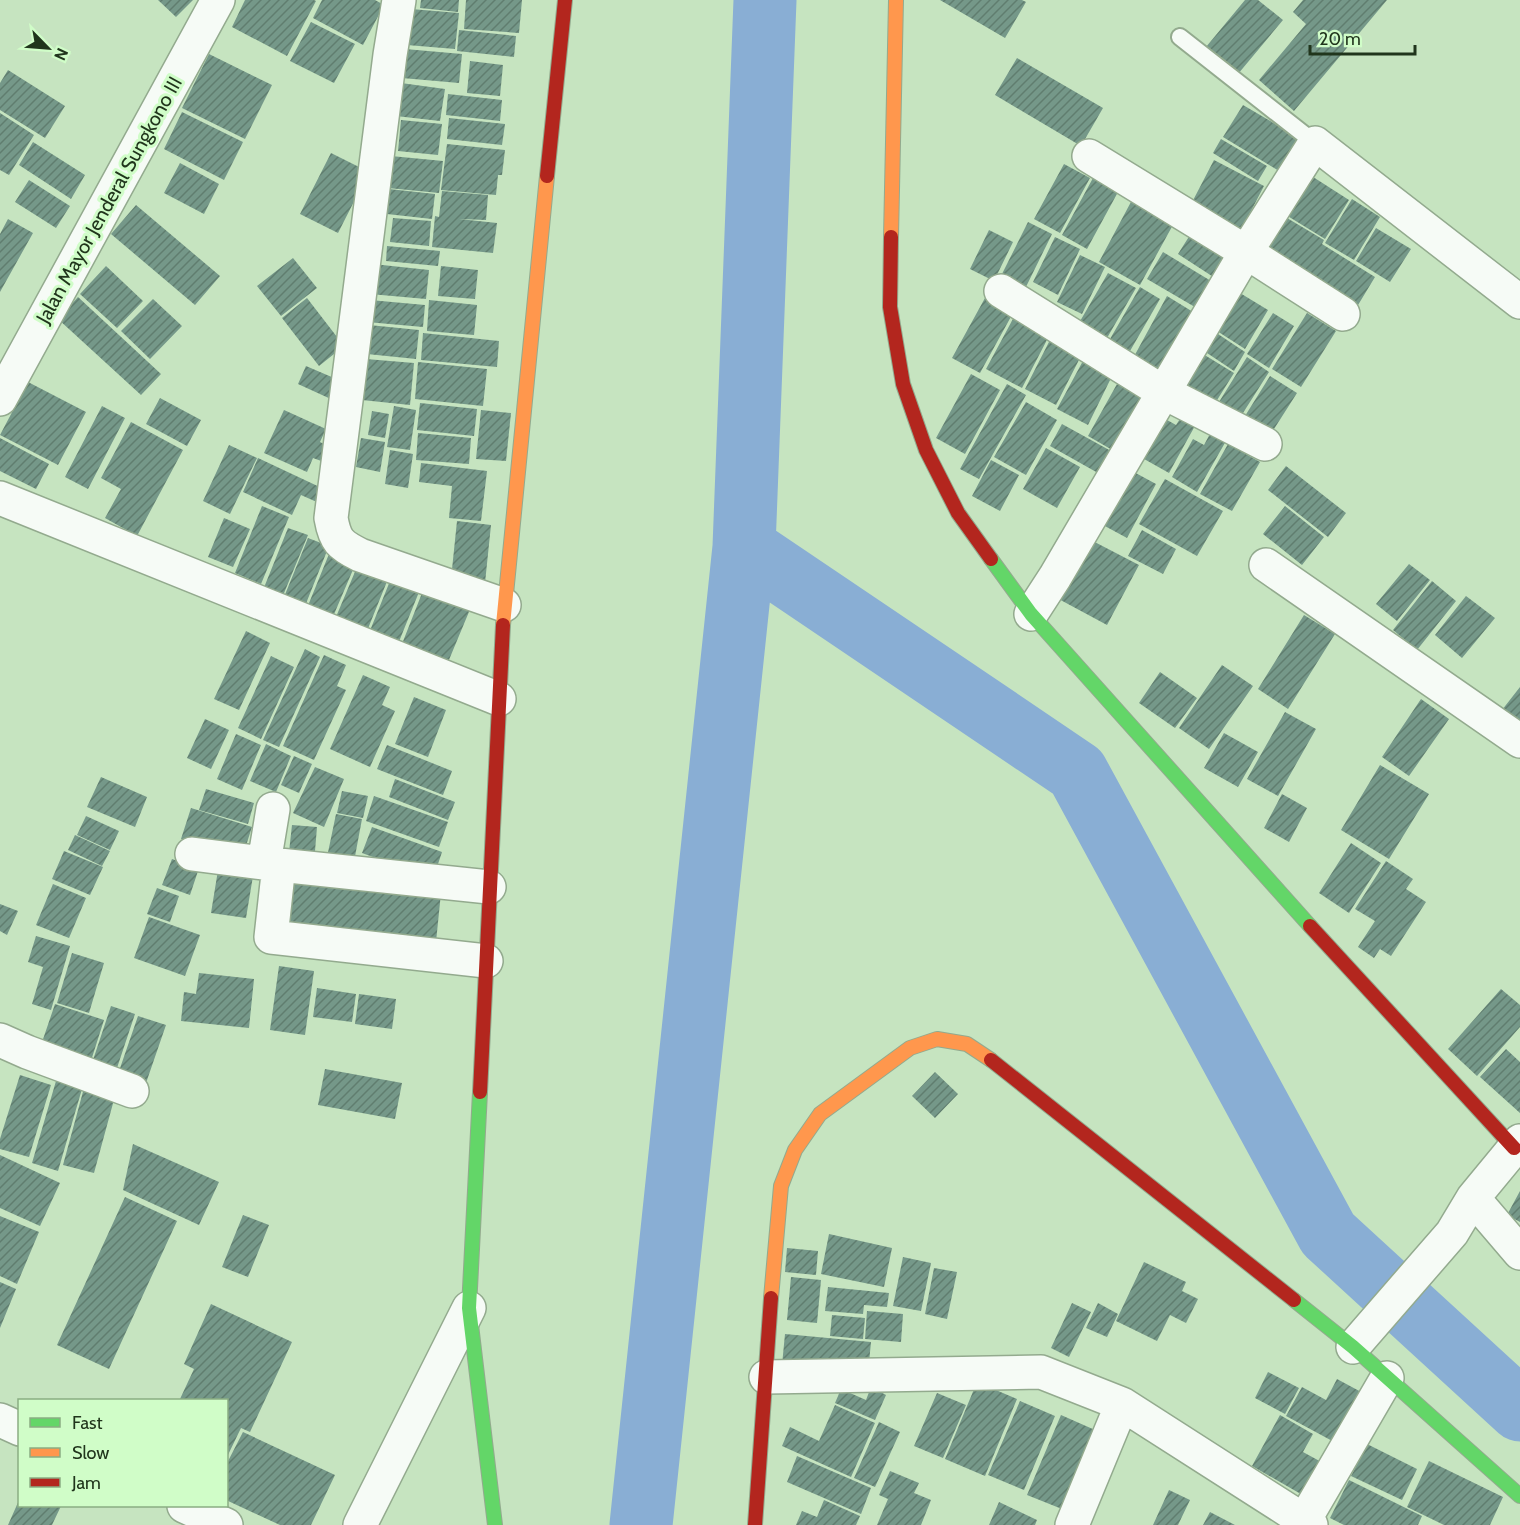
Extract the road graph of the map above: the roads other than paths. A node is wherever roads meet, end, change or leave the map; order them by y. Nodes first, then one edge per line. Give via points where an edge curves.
1 (218, 0) edge
2 (399, 0) edge
3 (565, 0) edge
4 (896, 0) edge
5 (1180, 37) dead end
6 (1315, 143) junction
7 (1089, 156) dead end
8 (1246, 252) junction
9 (1001, 291) dead end
10 (1520, 302) edge
11 (1343, 314) dead end
12 (1164, 392) junction
13 (0, 399) edge
14 (1264, 444) dead end
15 (0, 498) edge
16 (1266, 565) dead end
17 (504, 605) junction
18 (1031, 614) junction
19 (499, 699) junction
20 (1520, 741) edge
21 (273, 809) dead end
22 (192, 854) dead end
23 (272, 864) junction
24 (489, 887) junction
25 (486, 961) junction
26 (0, 1040) edge
27 (132, 1091) dead end
28 (1517, 1144) edge
29 (1473, 1198) junction
30 (1520, 1253) edge
31 (469, 1308) junction
32 (1361, 1339) junction
33 (766, 1377) junction
34 (1387, 1378) junction
35 (1122, 1404) junction
36 (0, 1420) edge
37 (18, 1428) edge
38 (1520, 1496) edge
39 (186, 1507) edge
40 (1308, 1522) edge
41 (226, 1525) edge
42 (360, 1525) edge
43 (495, 1525) edge
44 (755, 1525) edge
45 (1072, 1525) edge

1 - 13 street, Jalan Mayor Jenderal Sungkono III
2 - 17 street via 331,518 334,534 352,551
3 - 17 street
4 - 18 street via 890,307 903,384 926,450 958,513
5 - 6 lane
6 - 8 street
6 - 10 street
7 - 8 street
8 - 11 street
8 - 12 street
9 - 12 street
12 - 14 street
12 - 18 street
15 - 19 street
16 - 20 street
17 - 19 street
18 - 28 street via 1226,834
19 - 24 street
21 - 23 street
22 - 23 street
23 - 24 street
23 - 25 street via 271,936
24 - 25 street
25 - 31 street
26 - 27 street
28 - 29 street
29 - 30 street
29 - 32 street via 1452,1233
31 - 42 street
31 - 43 street
32 - 33 street via 990,1059 967,1044 937,1039 910,1048 820,1114 795,1150 781,1186 777,1215
32 - 34 street
33 - 35 street via 1041,1372
33 - 44 street
34 - 38 street
34 - 40 street
35 - 40 street
35 - 45 street
36 - 37 street
39 - 41 street

